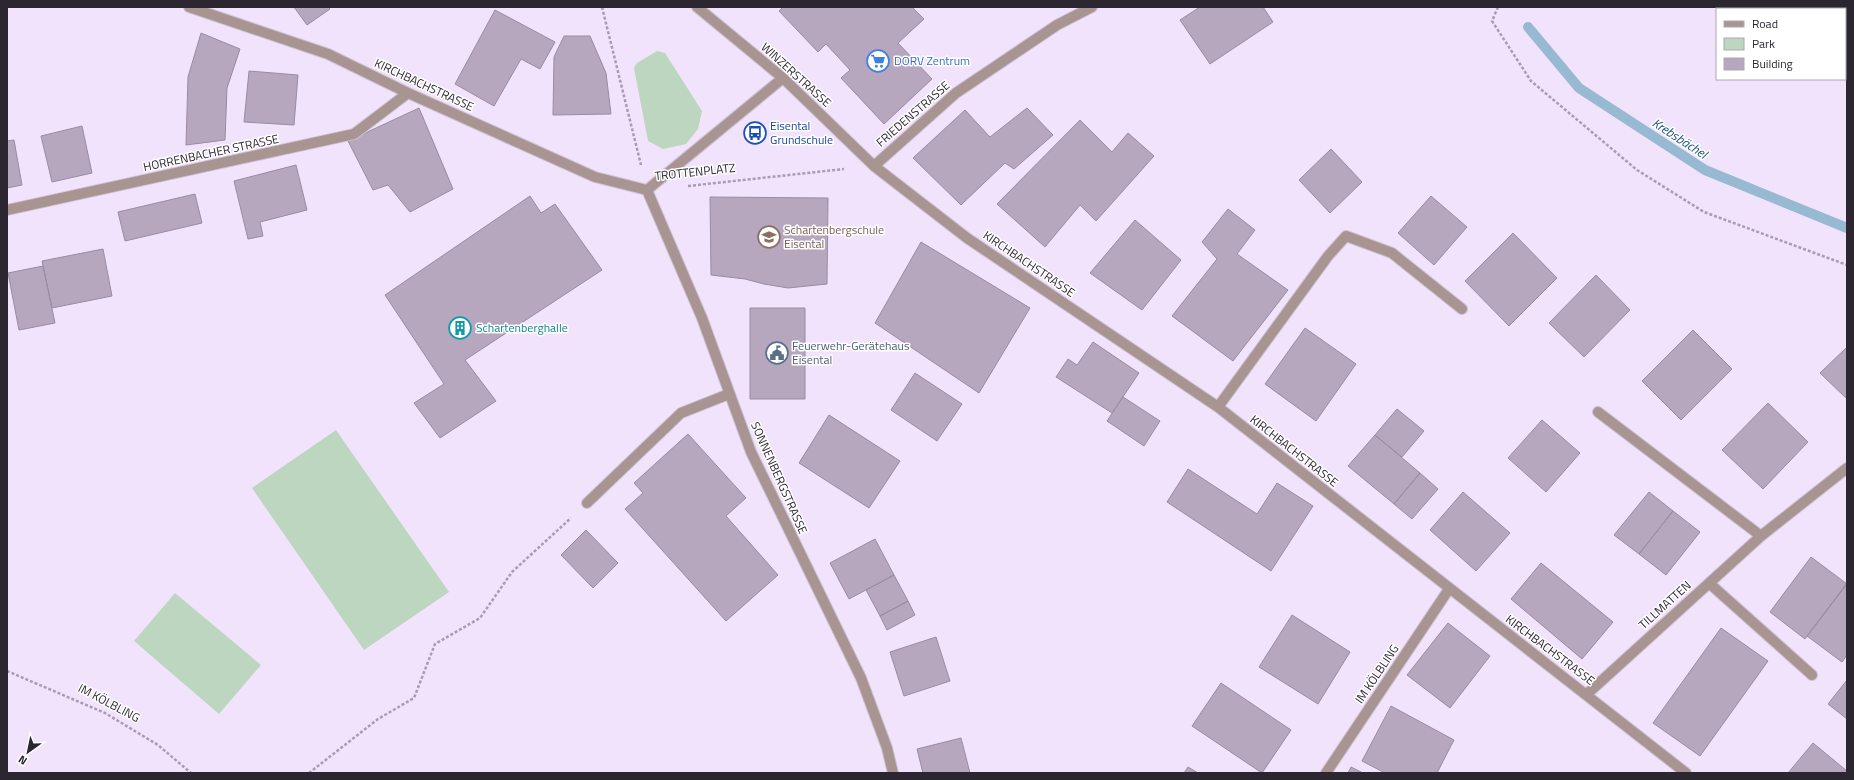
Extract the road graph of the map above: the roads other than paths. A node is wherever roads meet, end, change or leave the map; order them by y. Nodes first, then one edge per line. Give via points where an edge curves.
1 (189, 7) edge
2 (697, 7) edge
3 (1092, 7) edge
4 (783, 78) junction
5 (408, 93) junction
6 (874, 166) junction
7 (647, 190) junction
8 (7, 210) edge
9 (1462, 309) dead end
10 (729, 394) junction
11 (1218, 407) junction
12 (1598, 412) dead end
13 (1847, 468) edge
14 (587, 503) road end
15 (1761, 536) junction
16 (1709, 583) junction
17 (1449, 589) junction
18 (1812, 675) dead end
19 (1587, 694) junction
20 (892, 773) edge
21 (1326, 773) edge
22 (1686, 773) edge

1 - 5 street, KIRCHBACHSTRASSE via 328,54
2 - 4 street, WINZERSTRASSE
3 - 6 street, FRIEDENSTRASSE via 1057,25 956,93
4 - 6 street, WINZERSTRASSE
4 - 7 street, TROTTENPLATZ
5 - 7 street, KIRCHBACHSTRASSE via 596,177
5 - 8 street, HORRENBACHER STRASSE via 354,134
6 - 11 street, KIRCHBACHSTRASSE via 967,238
7 - 10 street, SONNENBERGSTRASSE via 702,318
9 - 11 street via 1392,253 1346,236 1328,256
10 - 14 street via 681,413
10 - 20 street, SONNENBERGSTRASSE via 751,452 861,678 887,748
11 - 17 street, KIRCHBACHSTRASSE
12 - 15 street
13 - 15 street, TILLMATTEN
15 - 16 street, TILLMATTEN
16 - 18 street
16 - 19 street, TILLMATTEN
17 - 19 street, KIRCHBACHSTRASSE
17 - 21 street, IM KÖLBLING
19 - 22 street, KIRCHBACHSTRASSE

